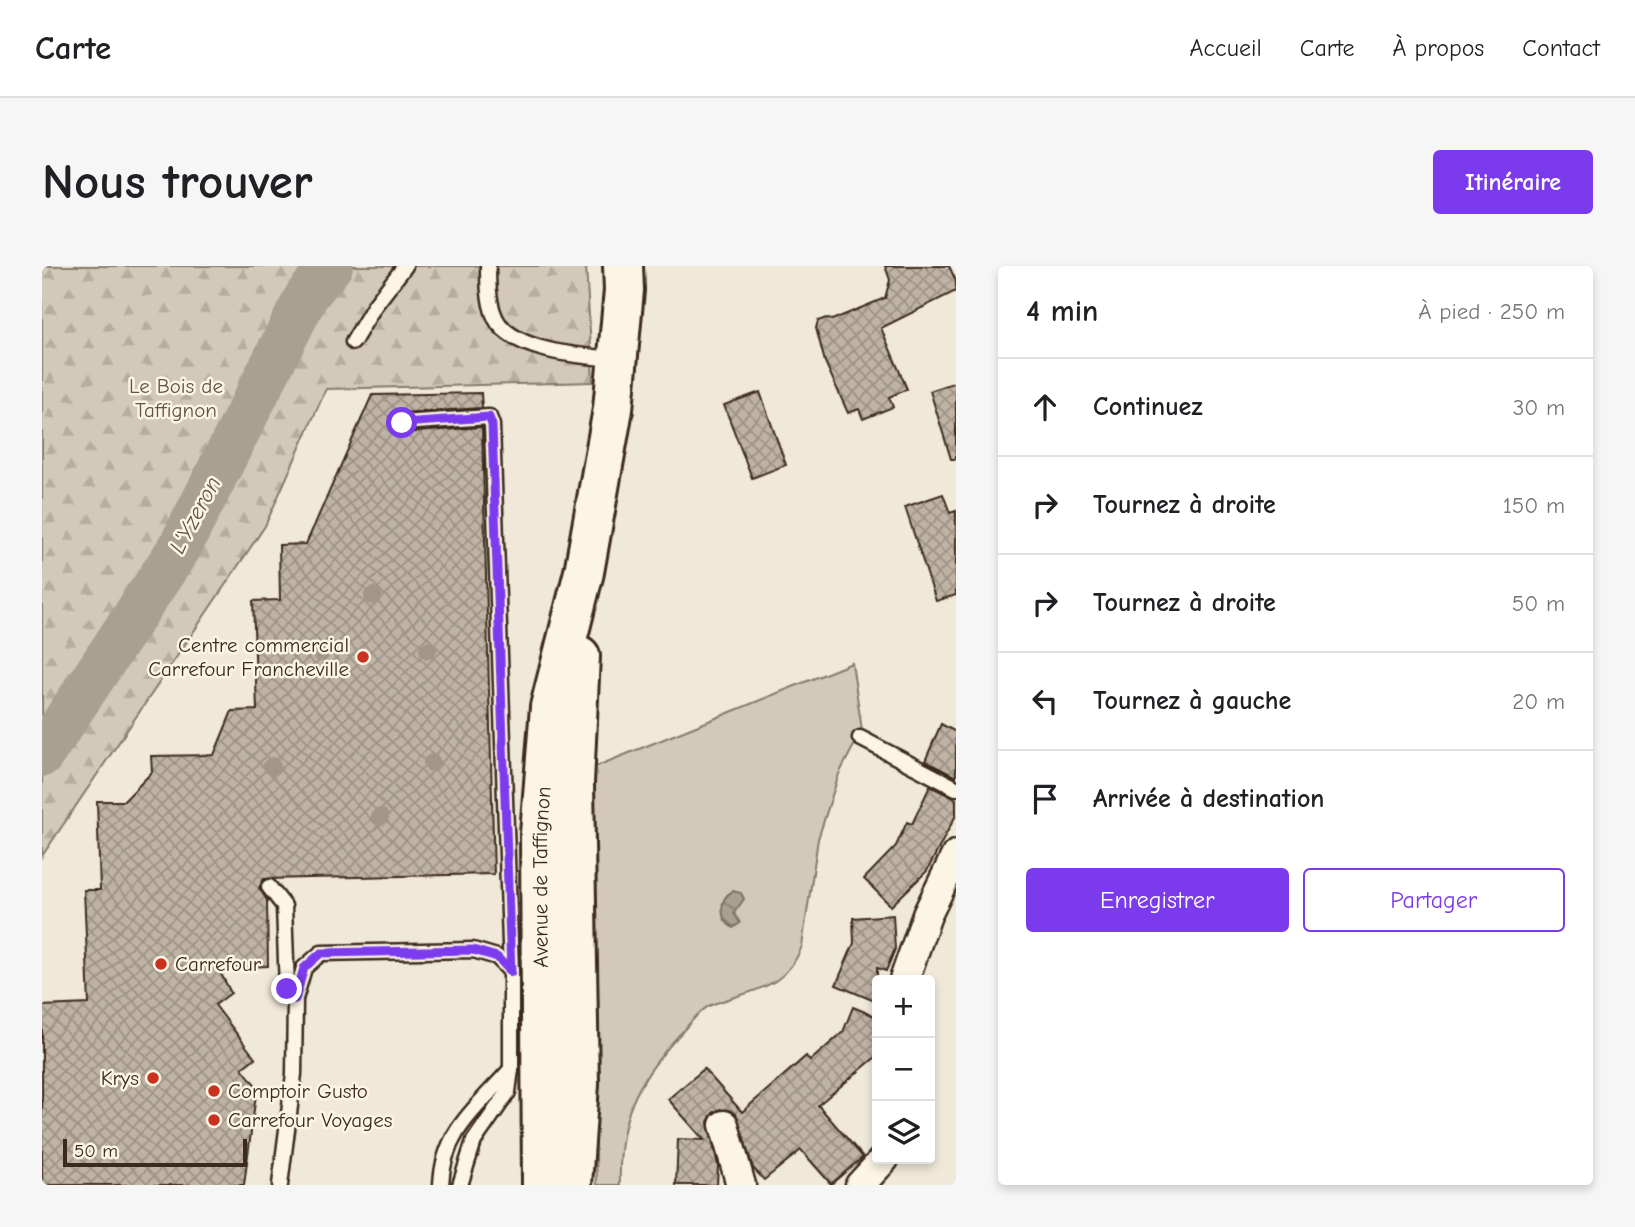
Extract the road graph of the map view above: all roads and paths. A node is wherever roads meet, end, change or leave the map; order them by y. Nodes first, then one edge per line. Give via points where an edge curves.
1 (405, 266) edge
2 (488, 266) edge
3 (623, 266) edge
4 (353, 342) dead end
5 (618, 359) junction
6 (402, 423) dead end
7 (583, 572) junction
8 (860, 738) dead end
9 (956, 788) edge
10 (956, 855) edge
11 (269, 887) dead end
12 (511, 972) junction
13 (906, 975) edge
14 (295, 999) junction
15 (511, 1069) junction
16 (724, 1125) dead end
17 (879, 1164) edge
18 (280, 1185) edge
19 (440, 1185) edge
20 (460, 1185) edge
21 (542, 1185) edge
22 (572, 1185) edge
23 (741, 1185) edge
24 (860, 1185) edge

1 - 4 lane
2 - 5 lane via 488,289 499,323 514,335 560,355
3 - 5 street, Avenue de Taffignon
5 - 7 street, Avenue de Taffignon
6 - 12 lane via 489,417 492,425
7 - 21 street, Avenue de Taffignon via 550,707 540,834
7 - 22 street, Avenue de Taffignon via 574,783 579,1084
8 - 9 lane
10 - 13 street via 927,915
11 - 14 lane via 284,906 287,989
12 - 14 lane via 497,957 473,950 321,953 304,968
12 - 15 lane
14 - 18 lane via 294,1074
15 - 19 lane via 460,1125 441,1161
15 - 20 lane via 508,1091 474,1141
16 - 23 street
17 - 24 street

